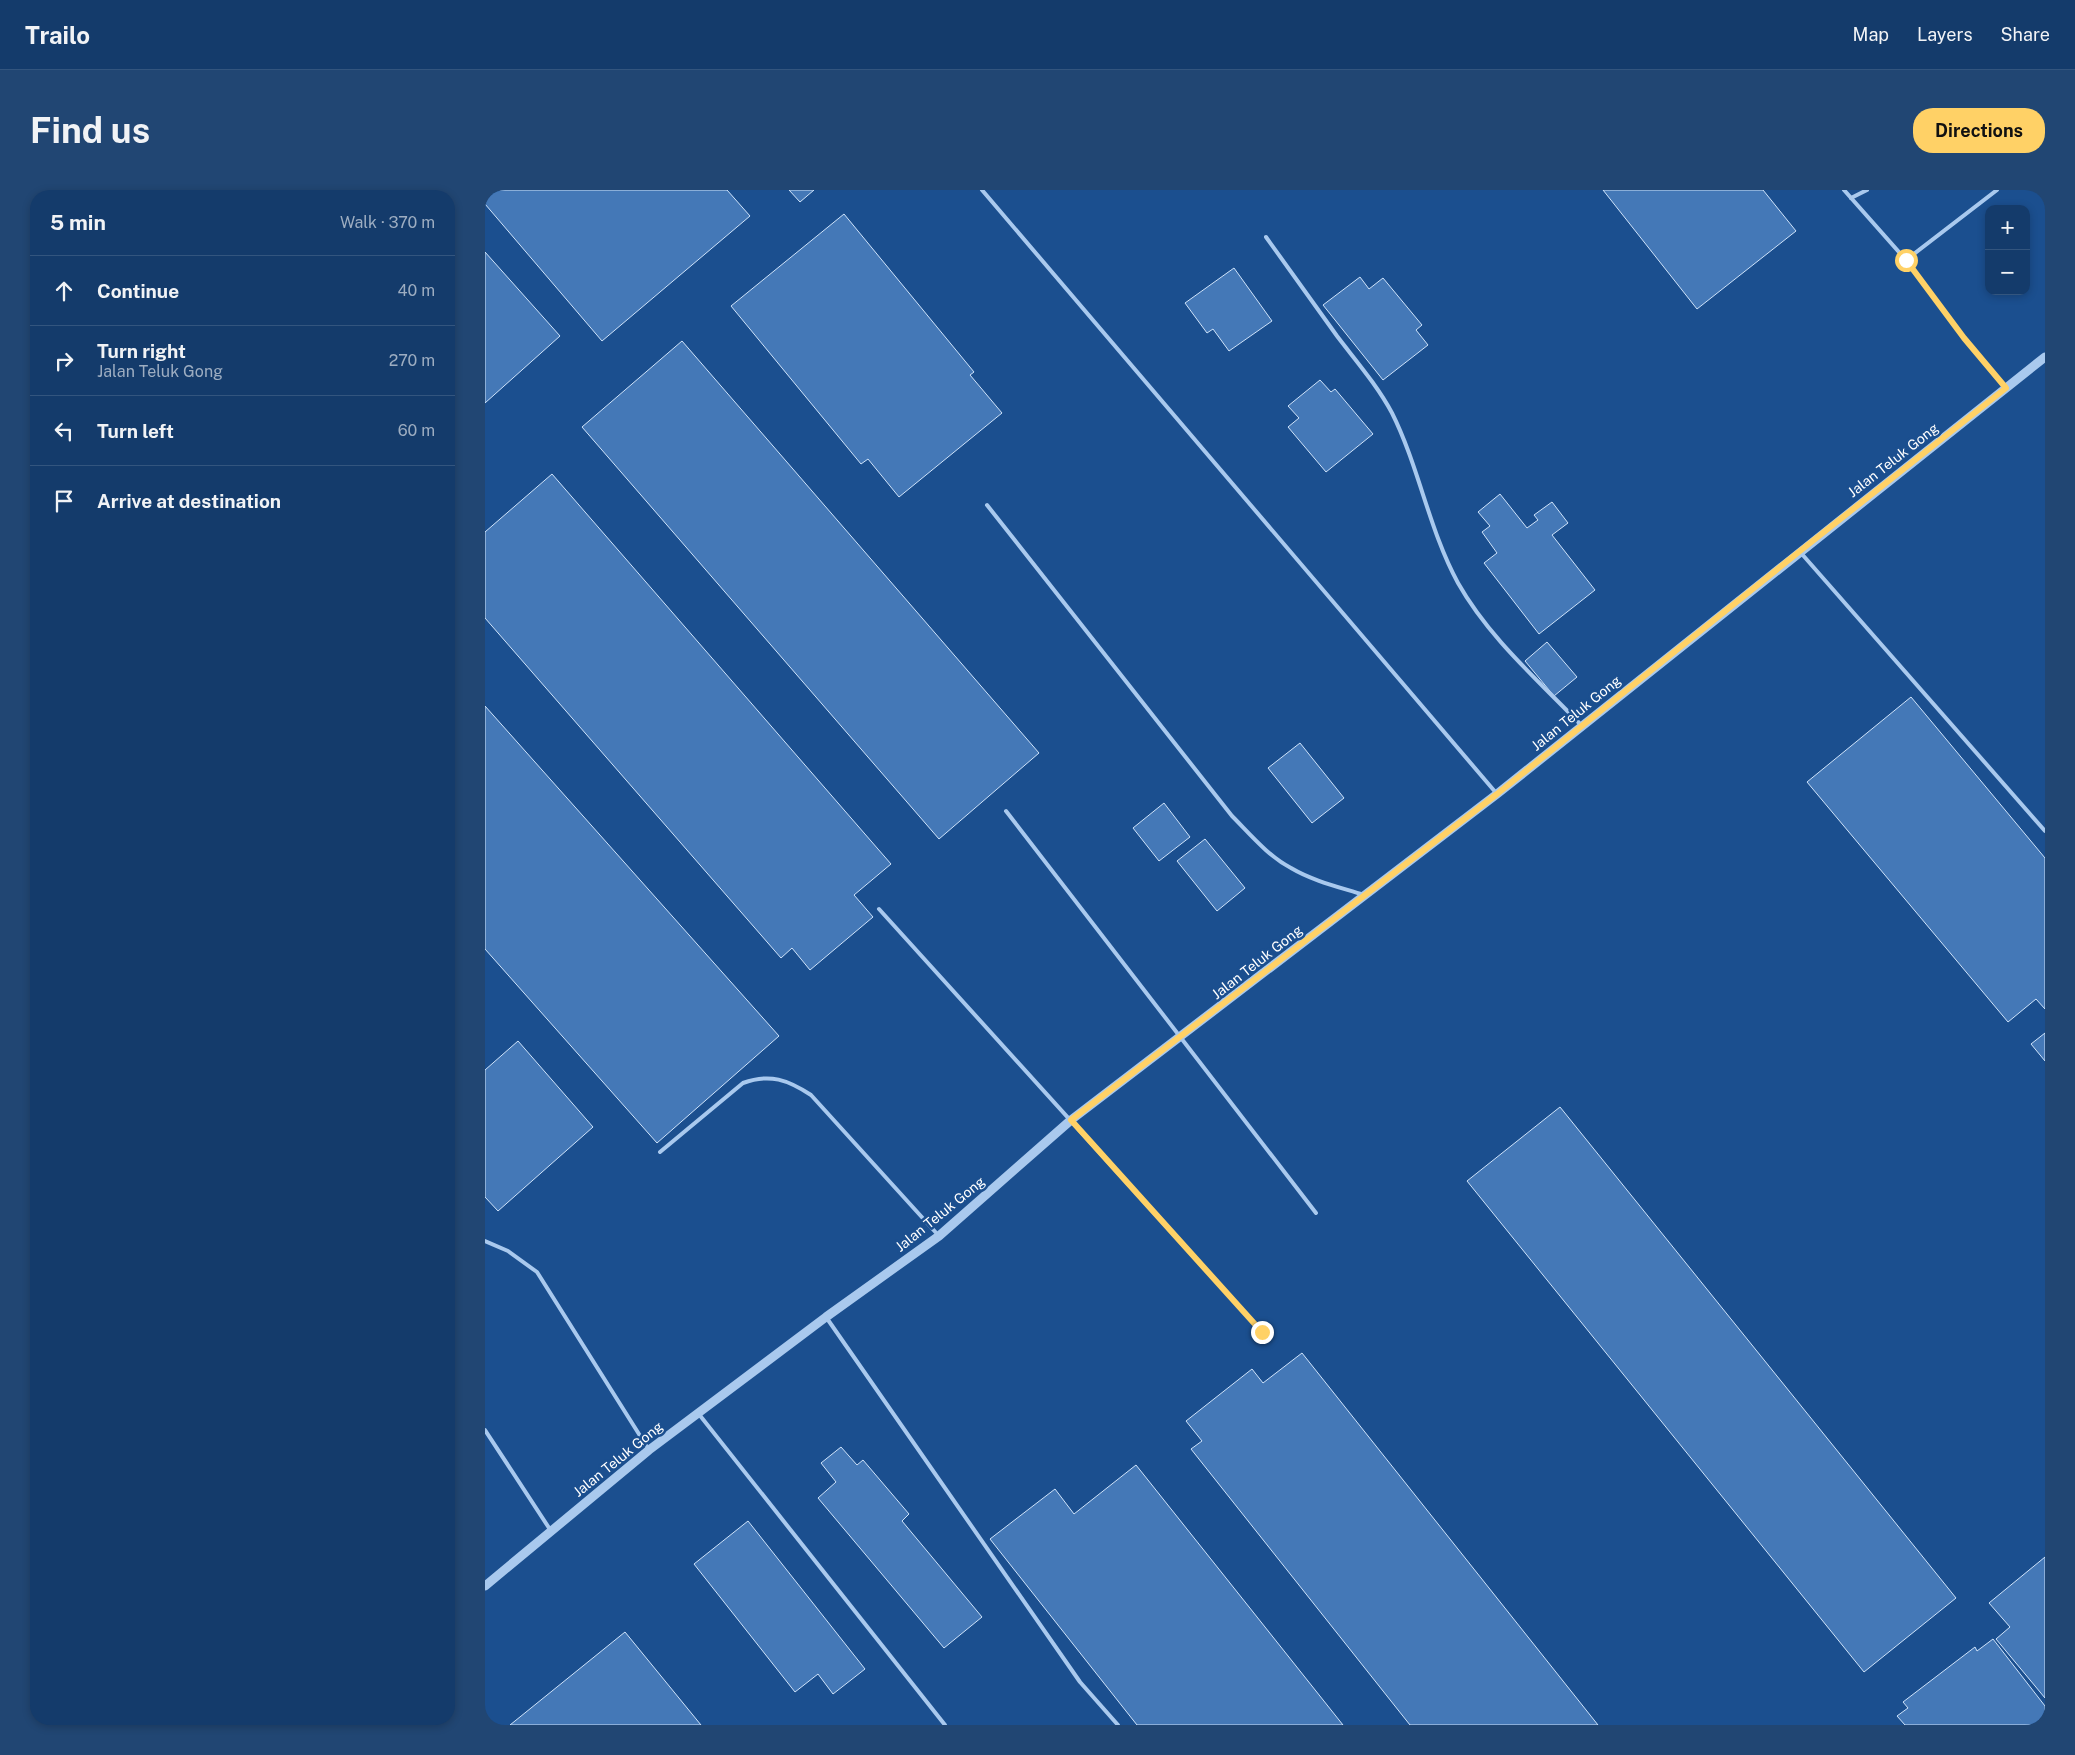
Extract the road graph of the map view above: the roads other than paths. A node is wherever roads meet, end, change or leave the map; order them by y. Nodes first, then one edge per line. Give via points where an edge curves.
1 (982, 190) edge
2 (1843, 190) edge
3 (1867, 190) edge
4 (1997, 190) edge
5 (1851, 198) junction
6 (1266, 237) dead end
7 (1906, 260) junction
8 (2045, 357) edge
9 (2006, 388) junction
10 (987, 504) dead end
11 (1800, 551) junction
12 (1582, 726) junction
13 (1497, 794) junction
14 (1006, 811) dead end
15 (2045, 831) edge
16 (1366, 895) junction
17 (879, 908) dead end
18 (1181, 1038) junction
19 (1071, 1120) junction
20 (660, 1152) dead end
21 (1316, 1214) dead end
22 (939, 1236) junction
23 (485, 1241) edge
24 (826, 1317) junction
25 (1262, 1332) dead end
26 (698, 1413) junction
27 (485, 1430) edge
28 (649, 1450) junction
29 (551, 1531) junction
30 (485, 1586) edge
31 (945, 1725) edge
32 (1118, 1725) edge

1 - 13 lane
2 - 5 lane
3 - 5 lane
4 - 7 lane
5 - 7 lane
6 - 12 lane via 1392,413 1443,549 1473,606 1494,634
7 - 9 lane
8 - 9 street, Jalan Teluk Gong
9 - 11 street, Jalan Teluk Gong
10 - 16 lane via 1232,816 1289,867 1313,880
11 - 12 street, Jalan Teluk Gong
11 - 15 lane
12 - 13 street, Jalan Teluk Gong
13 - 16 street, Jalan Teluk Gong
14 - 18 lane
16 - 18 street, Jalan Teluk Gong
17 - 19 lane
18 - 19 street, Jalan Teluk Gong
18 - 21 lane
19 - 22 street, Jalan Teluk Gong
19 - 25 lane
20 - 22 lane via 743,1083 758,1078 794,1084 811,1095
22 - 24 street, Jalan Teluk Gong
23 - 28 lane via 508,1251 537,1272
24 - 26 street, Jalan Teluk Gong
24 - 32 lane via 1080,1682
26 - 28 street, Jalan Teluk Gong
26 - 31 lane
27 - 29 lane
28 - 29 street, Jalan Teluk Gong
29 - 30 street, Jalan Teluk Gong

